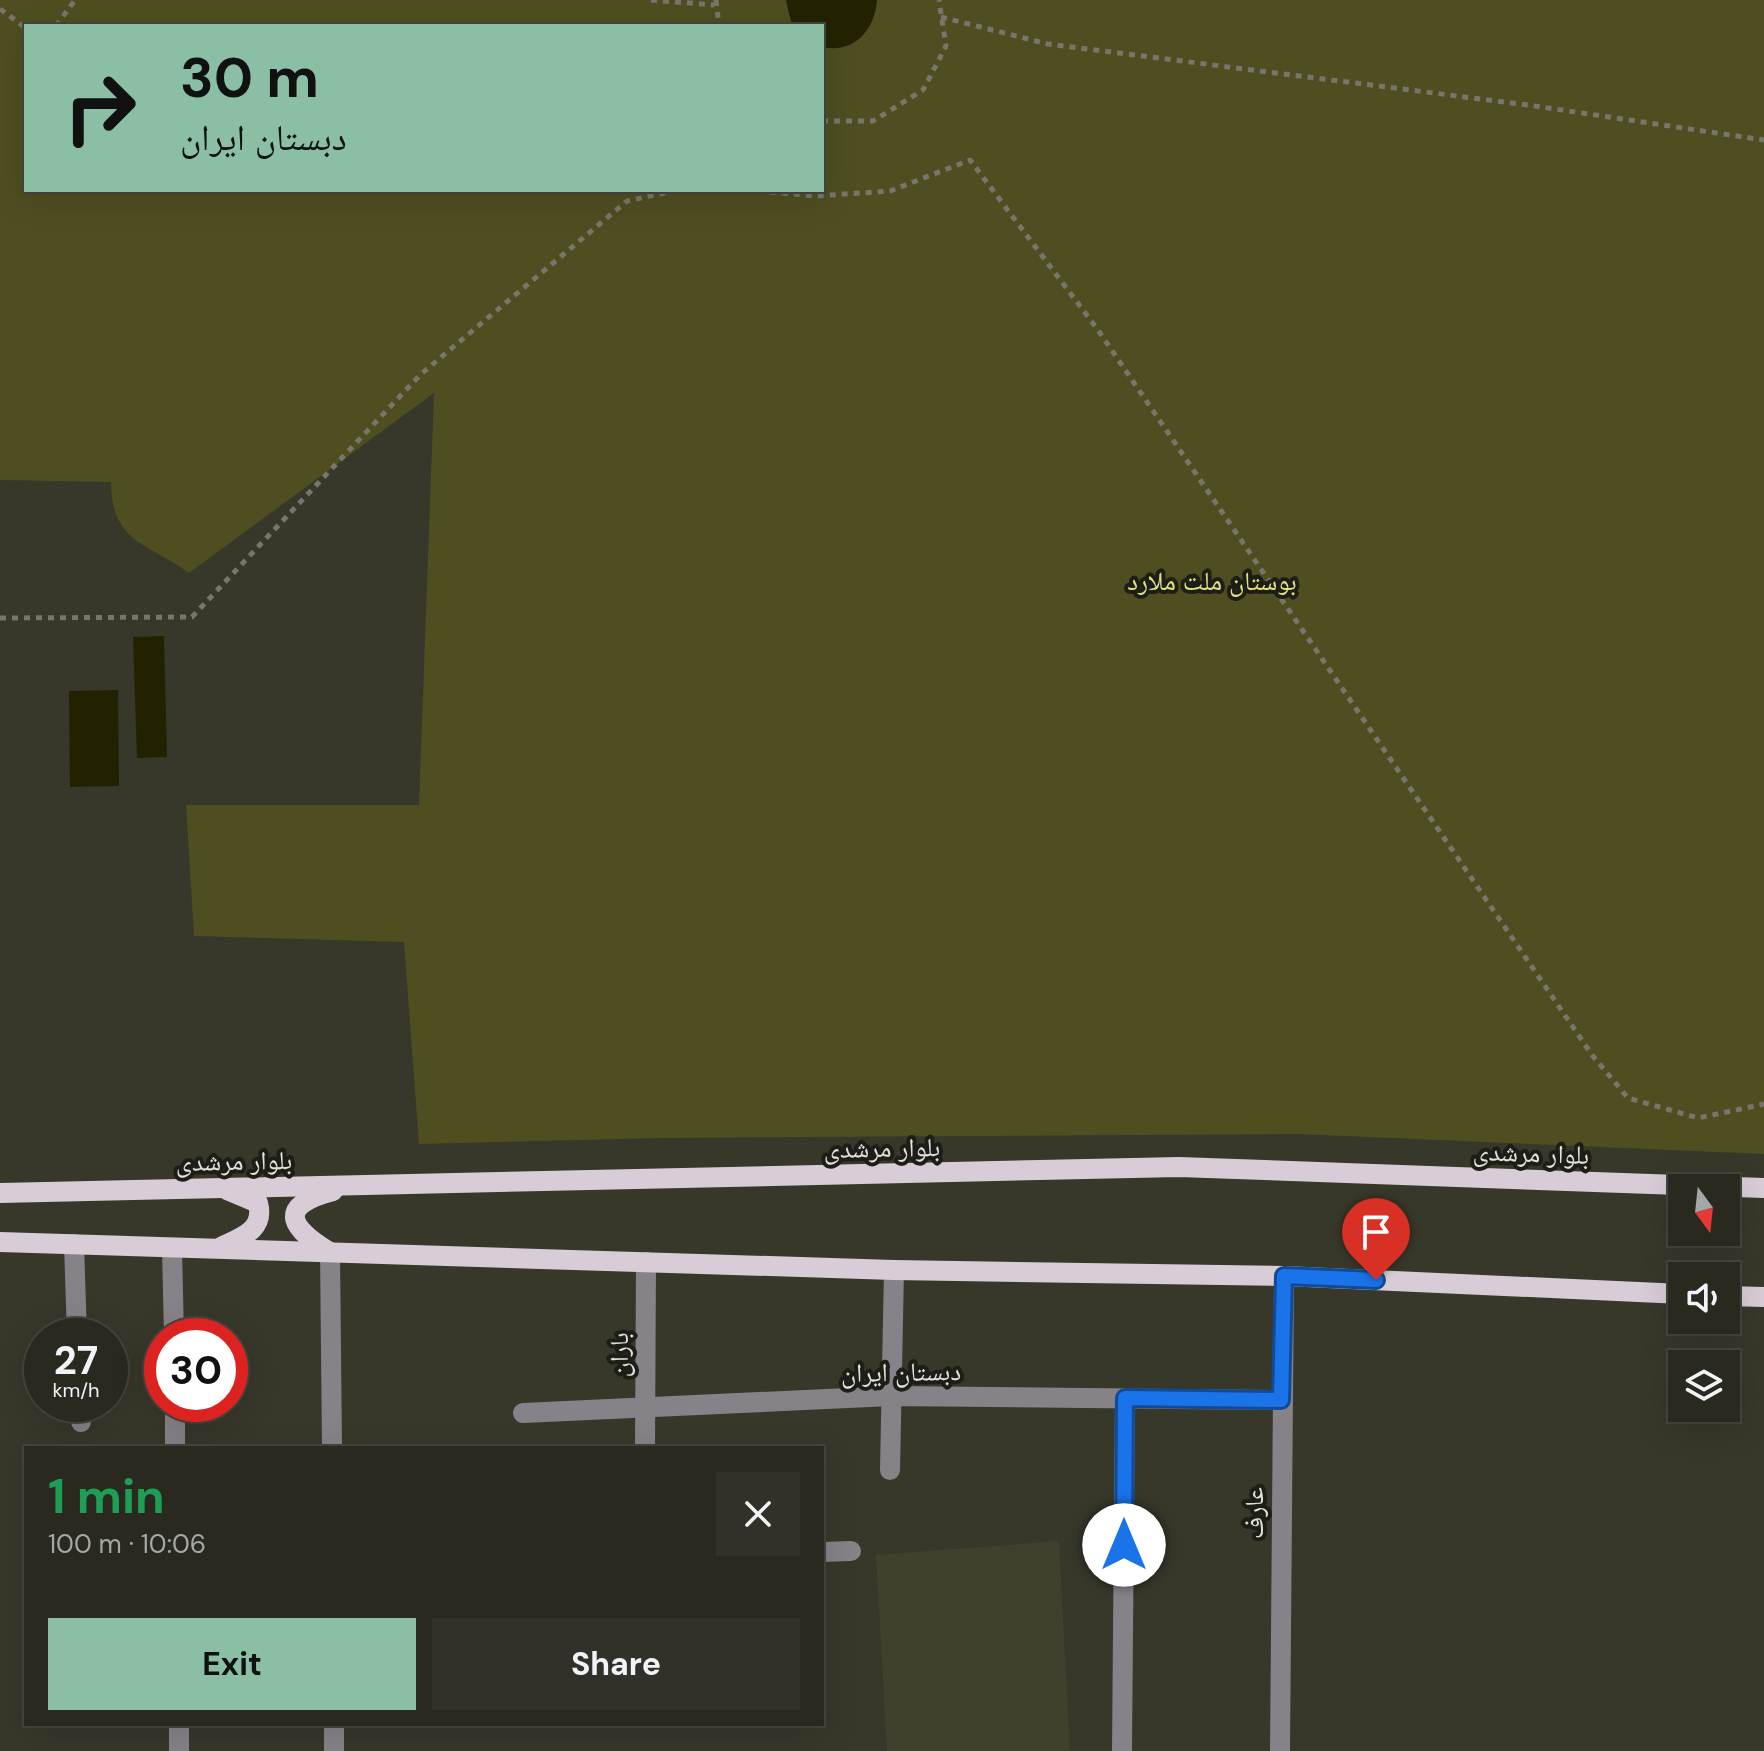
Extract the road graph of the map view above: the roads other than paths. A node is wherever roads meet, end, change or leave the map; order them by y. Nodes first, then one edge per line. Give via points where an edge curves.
1 (356, 1185) junction
2 (215, 1186) junction
3 (1764, 1188) edge
4 (0, 1193) edge
5 (0, 1242) edge
6 (74, 1244) junction
7 (172, 1248) junction
8 (218, 1249) junction
9 (330, 1252) junction
10 (646, 1262) junction
11 (894, 1270) junction
12 (1284, 1276) junction
13 (1668, 1293) edge
14 (1740, 1296) edge
15 (1764, 1297) edge
16 (76, 1318) edge
17 (174, 1318) edge
18 (891, 1396) junction
19 (1125, 1398) junction
20 (1281, 1400) junction
21 (645, 1406) junction
22 (523, 1413) dead end
23 (175, 1422) edge
24 (175, 1446) edge
25 (332, 1446) edge
26 (645, 1446) edge
27 (890, 1470) dead end
28 (851, 1551) dead end
29 (824, 1552) edge
30 (179, 1726) edge
31 (334, 1726) edge
32 (179, 1751) edge
33 (334, 1751) edge
34 (1122, 1751) edge
35 (1280, 1751) edge

1 - 2 main road, بلوار مرشدی
1 - 3 main road, بلوار مرشدی via 1179,1167
1 - 9 main road via 303,1201 297,1210 295,1225 301,1235
2 - 4 main road, بلوار مرشدی
2 - 8 main road via 258,1203 262,1215 256,1227
5 - 6 main road
6 - 7 main road
6 - 16 street
7 - 8 main road
7 - 17 street
8 - 9 main road
9 - 10 main road
9 - 25 street
10 - 11 main road
10 - 21 street, باران
11 - 12 main road
11 - 18 street
12 - 13 main road
12 - 20 street, عارف
14 - 15 main road
18 - 19 street, دبستان ایران
18 - 21 street, دبستان ایران
18 - 27 street
19 - 20 street, دبستان ایران
19 - 34 street
20 - 35 street, عارف
21 - 22 street, دبستان ایران
21 - 26 street, باران
23 - 24 street
28 - 29 street
30 - 32 street
31 - 33 street

